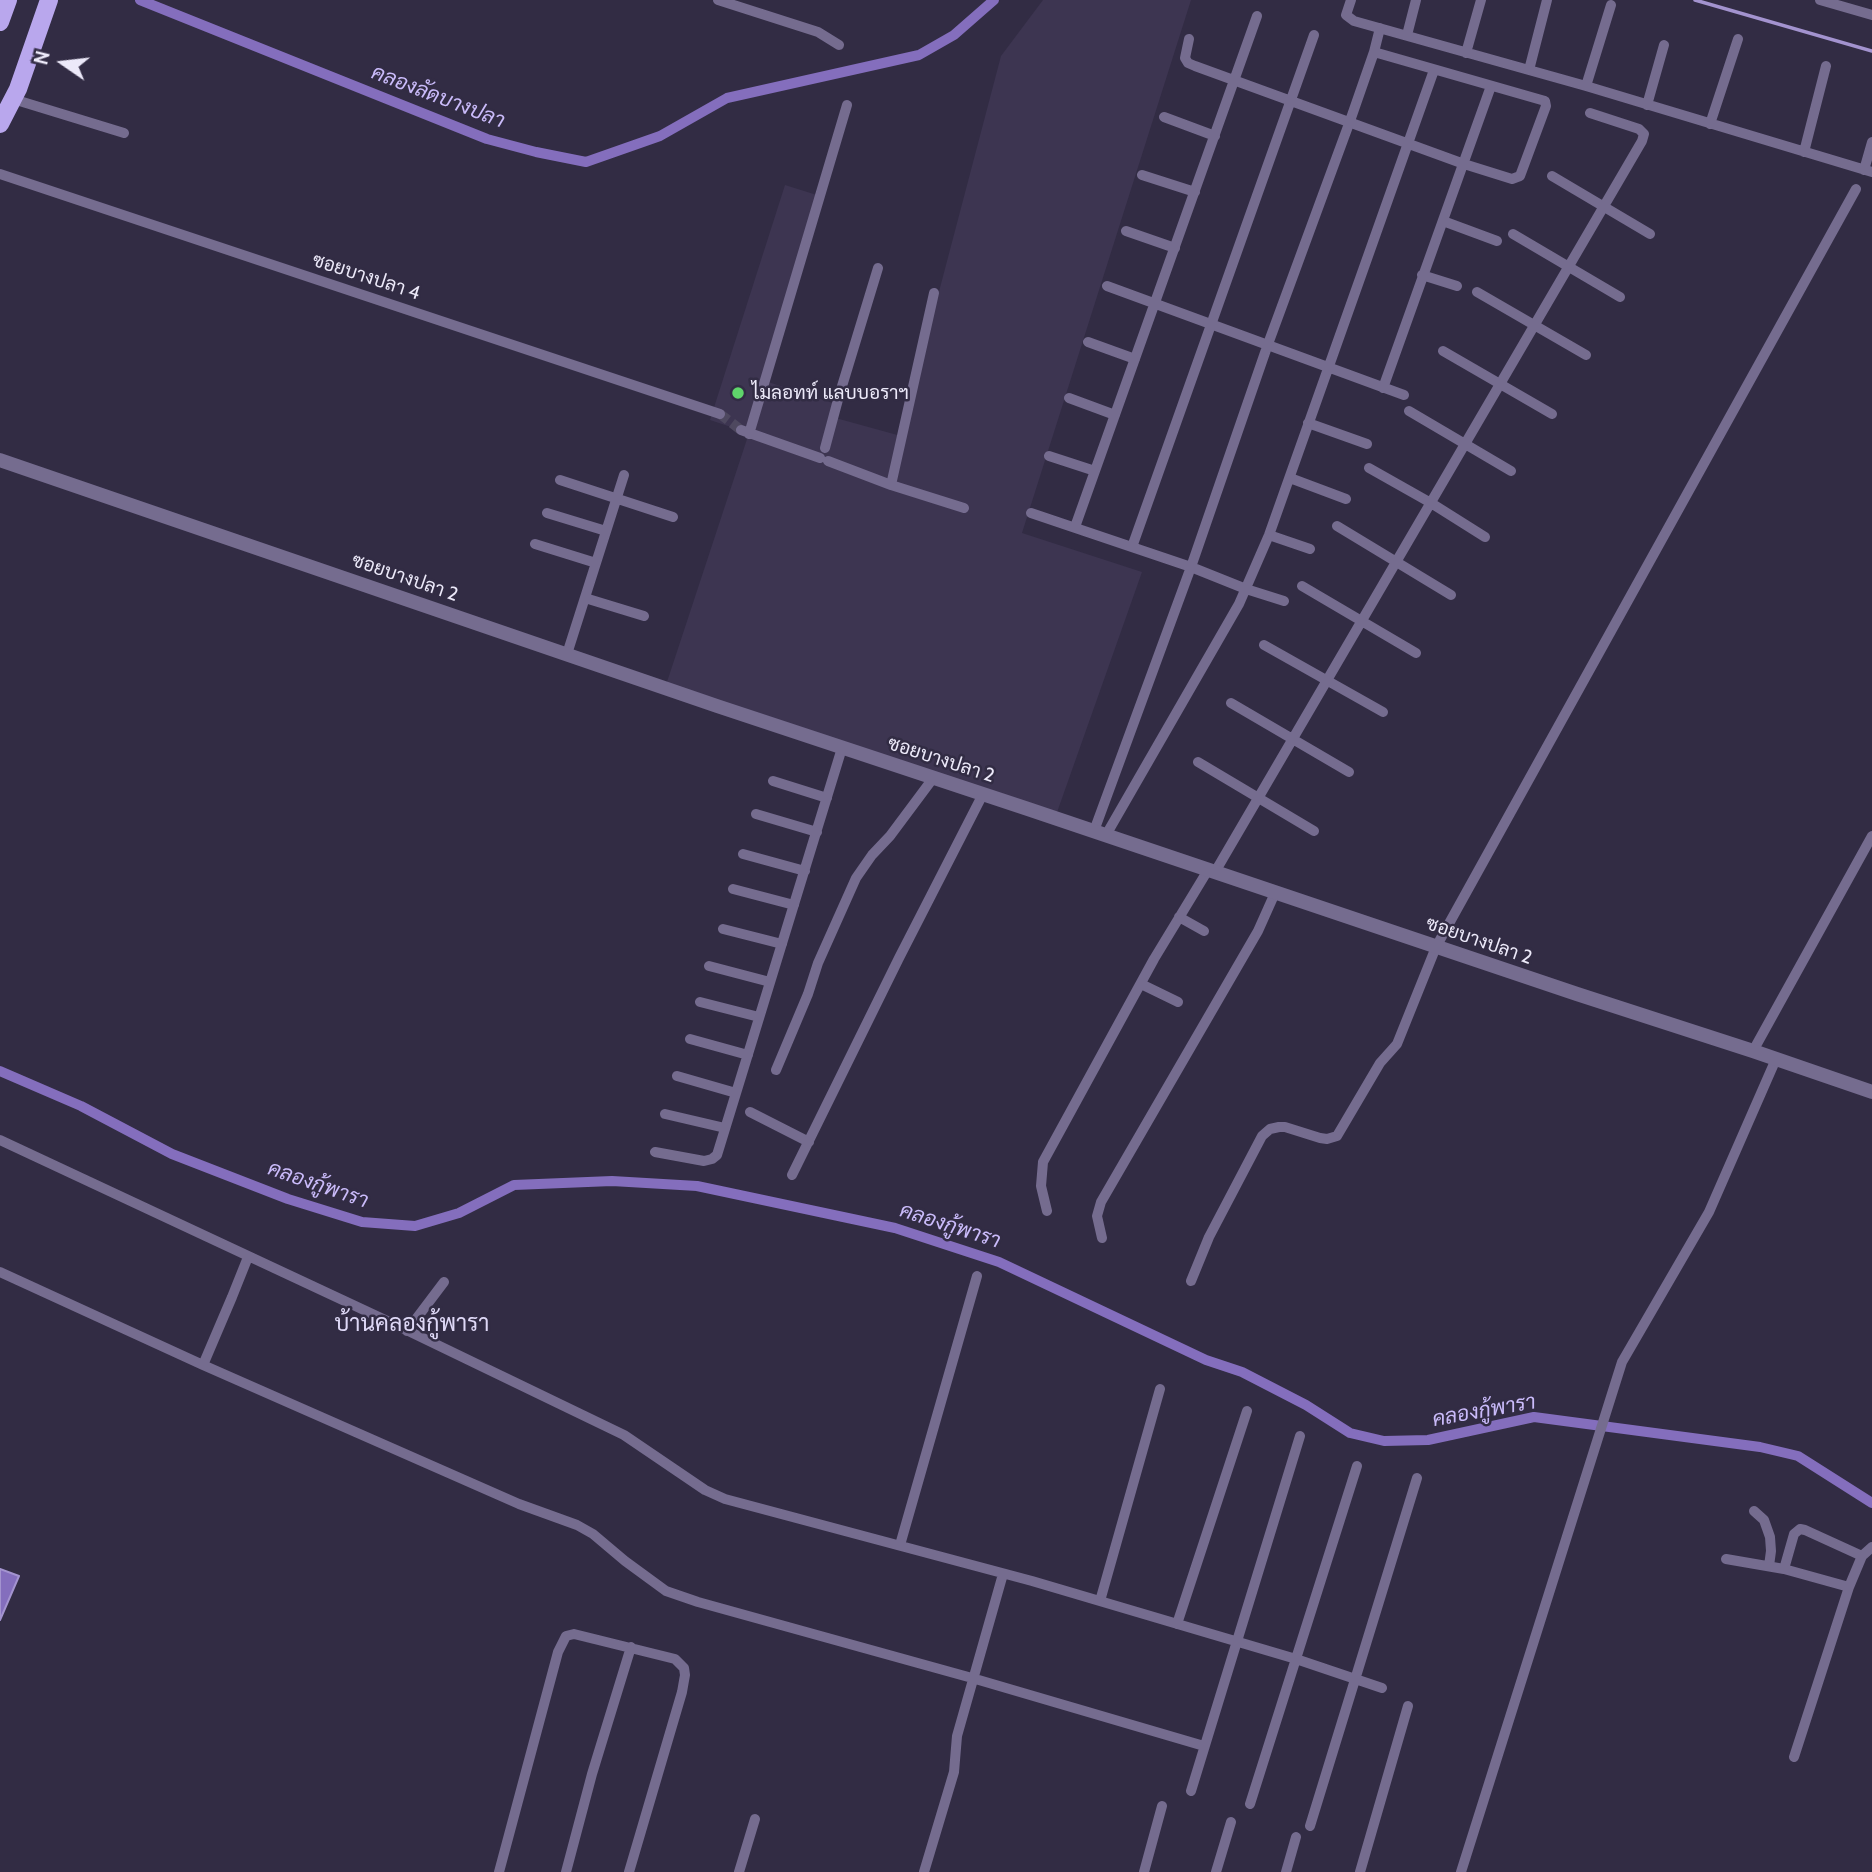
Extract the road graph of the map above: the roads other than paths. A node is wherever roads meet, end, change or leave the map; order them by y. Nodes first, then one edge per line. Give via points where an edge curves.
1 (8, 0) edge
2 (38, 0) edge
3 (49, 0) edge
4 (718, 0) edge
5 (1350, 0) edge
6 (1416, 0) edge
7 (1481, 0) edge
8 (1547, 0) edge
9 (1819, 0) edge
10 (1611, 5) dead end
11 (1872, 15) edge
12 (1257, 16) dead end
13 (0, 22) edge
14 (1380, 28) junction
15 (1314, 35) dead end
16 (1407, 36) junction
17 (1189, 39) dead end
18 (1738, 39) dead end
19 (839, 45) dead end
20 (1664, 46) dead end
21 (1374, 52) junction
22 (1466, 53) junction
23 (1826, 66) dead end
24 (1434, 70) junction
25 (1529, 70) junction
26 (1235, 80) junction
27 (1491, 86) junction
28 (1586, 86) junction
29 (1291, 100) junction
30 (7, 103) edge
31 (847, 105) dead end
32 (1647, 105) junction
33 (1590, 113) dead end
34 (1164, 117) dead end
35 (1350, 121) junction
36 (0, 124) edge
37 (1710, 124) junction
38 (124, 133) dead end
39 (1215, 136) junction
40 (1872, 142) edge
41 (1408, 144) junction
42 (1804, 152) junction
43 (1464, 164) junction
44 (1868, 171) edge
45 (0, 174) edge
46 (1142, 175) dead end
47 (1552, 176) dead end
48 (1856, 189) dead end
49 (1195, 192) junction
50 (1604, 206) junction
51 (1443, 221) junction
52 (1126, 231) dead end
53 (1650, 233) dead end
54 (1513, 234) dead end
55 (1497, 240) dead end
56 (1174, 248) junction
57 (1568, 267) junction
58 (878, 268) dead end
59 (1422, 275) junction
60 (1107, 286) dead end
61 (1457, 286) dead end
62 (1477, 292) dead end
63 (934, 293) dead end
64 (1620, 297) dead end
65 (1155, 303) junction
66 (1210, 323) junction
67 (1535, 326) junction
68 (1088, 342) dead end
69 (1268, 344) junction
70 (1443, 351) dead end
71 (1586, 355) dead end
72 (1135, 359) junction
73 (1328, 367) junction
74 (1501, 384) junction
75 (1383, 388) junction
76 (1404, 395) dead end
77 (1069, 397) dead end
78 (1409, 411) dead end
79 (720, 414) tunnel mouth
80 (1552, 414) dead end
81 (1115, 415) junction
82 (1308, 423) junction
83 (1367, 444) dead end
84 (1465, 444) junction
85 (824, 456) junction
86 (1049, 456) dead end
87 (0, 460) edge
88 (1368, 468) dead end
89 (1095, 471) junction
90 (1511, 471) dead end
91 (624, 474) dead end
92 (1290, 478) junction
93 (560, 480) dead end
94 (891, 485) junction
95 (617, 499) junction
96 (1346, 499) dead end
97 (1430, 503) junction
98 (964, 508) dead end
99 (547, 513) dead end
100 (1031, 513) dead end
101 (673, 516) dead end
102 (1336, 526) dead end
103 (1075, 527) junction
104 (606, 531) junction
105 (1269, 535) junction
106 (1485, 537) dead end
107 (535, 544) dead end
108 (1132, 547) junction
109 (1310, 549) dead end
110 (1396, 561) junction
111 (596, 563) junction
112 (1191, 567) junction
113 (1302, 586) dead end
114 (1246, 589) junction
115 (1451, 595) dead end
116 (584, 598) junction
117 (1283, 601) dead end
118 (643, 616) dead end
119 (1362, 621) junction
120 (1264, 645) dead end
121 (1416, 653) dead end
122 (566, 654) junction
123 (1327, 680) junction
124 (1231, 703) dead end
125 (1383, 712) dead end
126 (1293, 739) junction
127 (842, 748) junction
128 (1198, 762) dead end
129 (1349, 772) dead end
130 (934, 777) junction
131 (773, 781) dead end
132 (983, 794) junction
133 (1106, 797) junction
134 (1259, 797) junction
135 (827, 798) junction
136 (1124, 804) junction
137 (756, 814) dead end
138 (1314, 831) dead end
139 (817, 832) junction
140 (1100, 833) junction
141 (1872, 836) edge
142 (743, 854) dead end
143 (805, 871) junction
144 (1212, 871) junction
145 (733, 889) dead end
146 (1275, 893) junction
147 (794, 905) junction
148 (1179, 917) junction
149 (723, 929) dead end
150 (1204, 931) dead end
151 (782, 944) junction
152 (1436, 947) junction
153 (709, 965) dead end
154 (770, 982) junction
155 (1141, 984) junction
156 (700, 1002) dead end
157 (1178, 1002) dead end
158 (759, 1017) junction
159 (690, 1040) dead end
160 (1753, 1051) junction
161 (748, 1055) junction
162 (1776, 1059) junction
163 (776, 1070) dead end
164 (677, 1076) dead end
165 (1872, 1092) edge
166 (736, 1093) junction
167 (750, 1112) dead end
168 (665, 1114) dead end
169 (725, 1128) junction
170 (0, 1140) edge
171 (808, 1142) junction
172 (655, 1152) dead end
173 (792, 1175) dead end
174 (1047, 1211) dead end
175 (1102, 1238) dead end
176 (248, 1256) junction
177 (0, 1272) edge
178 (977, 1276) dead end
179 (1191, 1281) dead end
180 (444, 1282) dead end
181 (407, 1331) junction
182 (203, 1365) junction
183 (1160, 1390) dead end
184 (1247, 1411) dead end
185 (1300, 1436) dead end
186 (1357, 1466) dead end
187 (1417, 1478) dead end
188 (1754, 1511) dead end
189 (900, 1545) junction
190 (1872, 1547) edge
191 (1862, 1556) junction
192 (1726, 1559) dead end
193 (1769, 1566) junction
194 (1784, 1569) junction
195 (1003, 1574) junction
196 (1849, 1587) junction
197 (1100, 1601) junction
198 (1177, 1624) junction
199 (1237, 1643) junction
200 (631, 1647) junction
201 (1296, 1659) junction
202 (972, 1678) junction
203 (1356, 1679) junction
204 (1382, 1688) dead end
205 (1408, 1706) dead end
206 (1204, 1746) junction
207 (1794, 1757) dead end
208 (1191, 1791) dead end
209 (1250, 1804) dead end
210 (1162, 1805) dead end
211 (755, 1819) dead end
212 (1231, 1822) dead end
213 (1310, 1826) dead end
214 (1296, 1837) dead end
215 (499, 1872) edge
216 (566, 1872) edge
217 (629, 1872) edge
218 (739, 1872) edge
219 (924, 1872) edge
220 (1144, 1872) edge
221 (1216, 1872) edge
222 (1286, 1872) edge
223 (1360, 1872) edge
224 (1461, 1872) edge

1 - 13 main road
2 - 30 main road
3 - 30 main road
4 - 19 street via 818,32
5 - 14 street via 1349,18
6 - 16 street
7 - 22 street
8 - 25 street
9 - 11 street
10 - 28 street
12 - 26 street
14 - 16 street
14 - 21 street
15 - 29 street
16 - 22 street
17 - 26 street via 1188,62
18 - 37 street
20 - 32 street
21 - 24 street
21 - 35 street
22 - 25 street
23 - 42 street
24 - 27 street
24 - 41 street
25 - 28 street
26 - 29 street
26 - 39 street
27 - 43 street
27 - 43 street via 1545,101 1546,106 1520,176 1512,179
28 - 32 street
29 - 35 street
29 - 66 street
30 - 36 main road
30 - 38 street
31 - 85 street via 745,432
32 - 37 street
33 - 50 street via 1644,134
34 - 39 street
35 - 41 street
35 - 69 street
37 - 42 street
39 - 49 street
40 - 44 street
41 - 43 street
41 - 73 street
42 - 44 street
43 - 51 street
45 - 79 street, ซอยบางปลา 4
46 - 49 street
47 - 50 street
48 - 152 street
49 - 56 street
50 - 53 street
50 - 57 street
51 - 55 street
51 - 59 street
52 - 56 street
54 - 57 street
56 - 65 street
57 - 64 street
57 - 67 street
58 - 85 street
59 - 61 street
59 - 75 street
60 - 65 street
62 - 67 street
63 - 94 street
65 - 66 street
65 - 72 street
66 - 69 street
66 - 108 street
67 - 71 street
67 - 74 street
68 - 72 street
69 - 73 street
69 - 112 street
70 - 74 street
72 - 81 street
73 - 75 street
73 - 82 street
74 - 80 street
74 - 84 street
75 - 76 street
77 - 81 street
78 - 84 street
81 - 89 street
82 - 83 street
82 - 92 street
84 - 90 street
84 - 97 street
85 - 94 street
86 - 89 street
87 - 122 street, ซอยบางปลา 2
88 - 97 street
89 - 103 street
91 - 95 street
92 - 96 street
92 - 105 street
93 - 95 street
94 - 98 street
95 - 101 street
95 - 104 street
97 - 106 street
97 - 110 street
99 - 104 street
100 - 103 street
102 - 110 street
103 - 108 street
104 - 111 street
105 - 109 street
105 - 114 street
107 - 111 street
108 - 112 street
110 - 115 street
110 - 119 street
111 - 116 street
112 - 114 street
112 - 133 street
113 - 119 street
114 - 117 street
114 - 136 street
116 - 118 street
116 - 122 street
119 - 121 street
119 - 123 street
120 - 123 street
122 - 127 street, ซอยบางปลา 2
123 - 125 street
123 - 126 street
124 - 126 street
126 - 129 street
126 - 134 street
127 - 130 street, ซอยบางปลา 2
127 - 135 street
128 - 134 street
130 - 132 street, ซอยบางปลา 2
130 - 163 street via 856,878
131 - 135 street
132 - 140 street, ซอยบางปลา 2
132 - 171 street
133 - 136 street
133 - 140 street
134 - 138 street
134 - 144 street
135 - 139 street
136 - 140 street
137 - 139 street
139 - 143 street
140 - 144 street, ซอยบางปลา 2
141 - 160 street
142 - 143 street
143 - 147 street
144 - 146 street, ซอยบางปลา 2
144 - 148 street
145 - 147 street
146 - 152 street, ซอยบางปลา 2
146 - 175 street via 1258,931 1101,1202 1097,1216
147 - 151 street
148 - 150 street
148 - 155 street
149 - 151 street
151 - 154 street
152 - 160 street, ซอยบางปลา 2
152 - 179 street via 1397,1044 1380,1063 1342,1131 1327,1139 1285,1127 1265,1132
153 - 154 street
154 - 158 street
155 - 157 street
155 - 174 street via 1043,1161 1041,1186
156 - 158 street
158 - 161 street
159 - 161 street
160 - 162 street, ซอยบางปลา 2
161 - 166 street
162 - 165 street, ซอยบางปลา 2
162 - 224 street via 1709,1212 1622,1362
164 - 166 street
166 - 169 street
167 - 171 street
168 - 169 street
169 - 172 street via 712,1159
170 - 176 street
171 - 173 street
176 - 181 street
176 - 182 street
177 - 182 street
178 - 189 street
180 - 181 street
181 - 189 street via 624,1435 716,1495
182 - 202 street via 519,1504 577,1525 666,1591
183 - 197 street
184 - 198 street
185 - 199 street
186 - 201 street
187 - 203 street
188 - 193 street via 1770,1537
189 - 195 street
190 - 191 street
191 - 194 street via 1800,1529 1794,1534
191 - 196 street
192 - 193 street
193 - 194 street
194 - 196 street
195 - 197 street
195 - 202 street
196 - 207 street
197 - 198 street
198 - 199 street
199 - 201 street
199 - 206 street
200 - 215 street via 573,1633 562,1642
200 - 216 street
200 - 217 street via 675,1659 685,1675
201 - 203 street
201 - 209 street
202 - 206 street
202 - 219 street via 957,1735 954,1772
203 - 204 street
203 - 213 street
205 - 223 street
206 - 208 street
210 - 220 street
211 - 218 street
212 - 221 street
214 - 222 street

